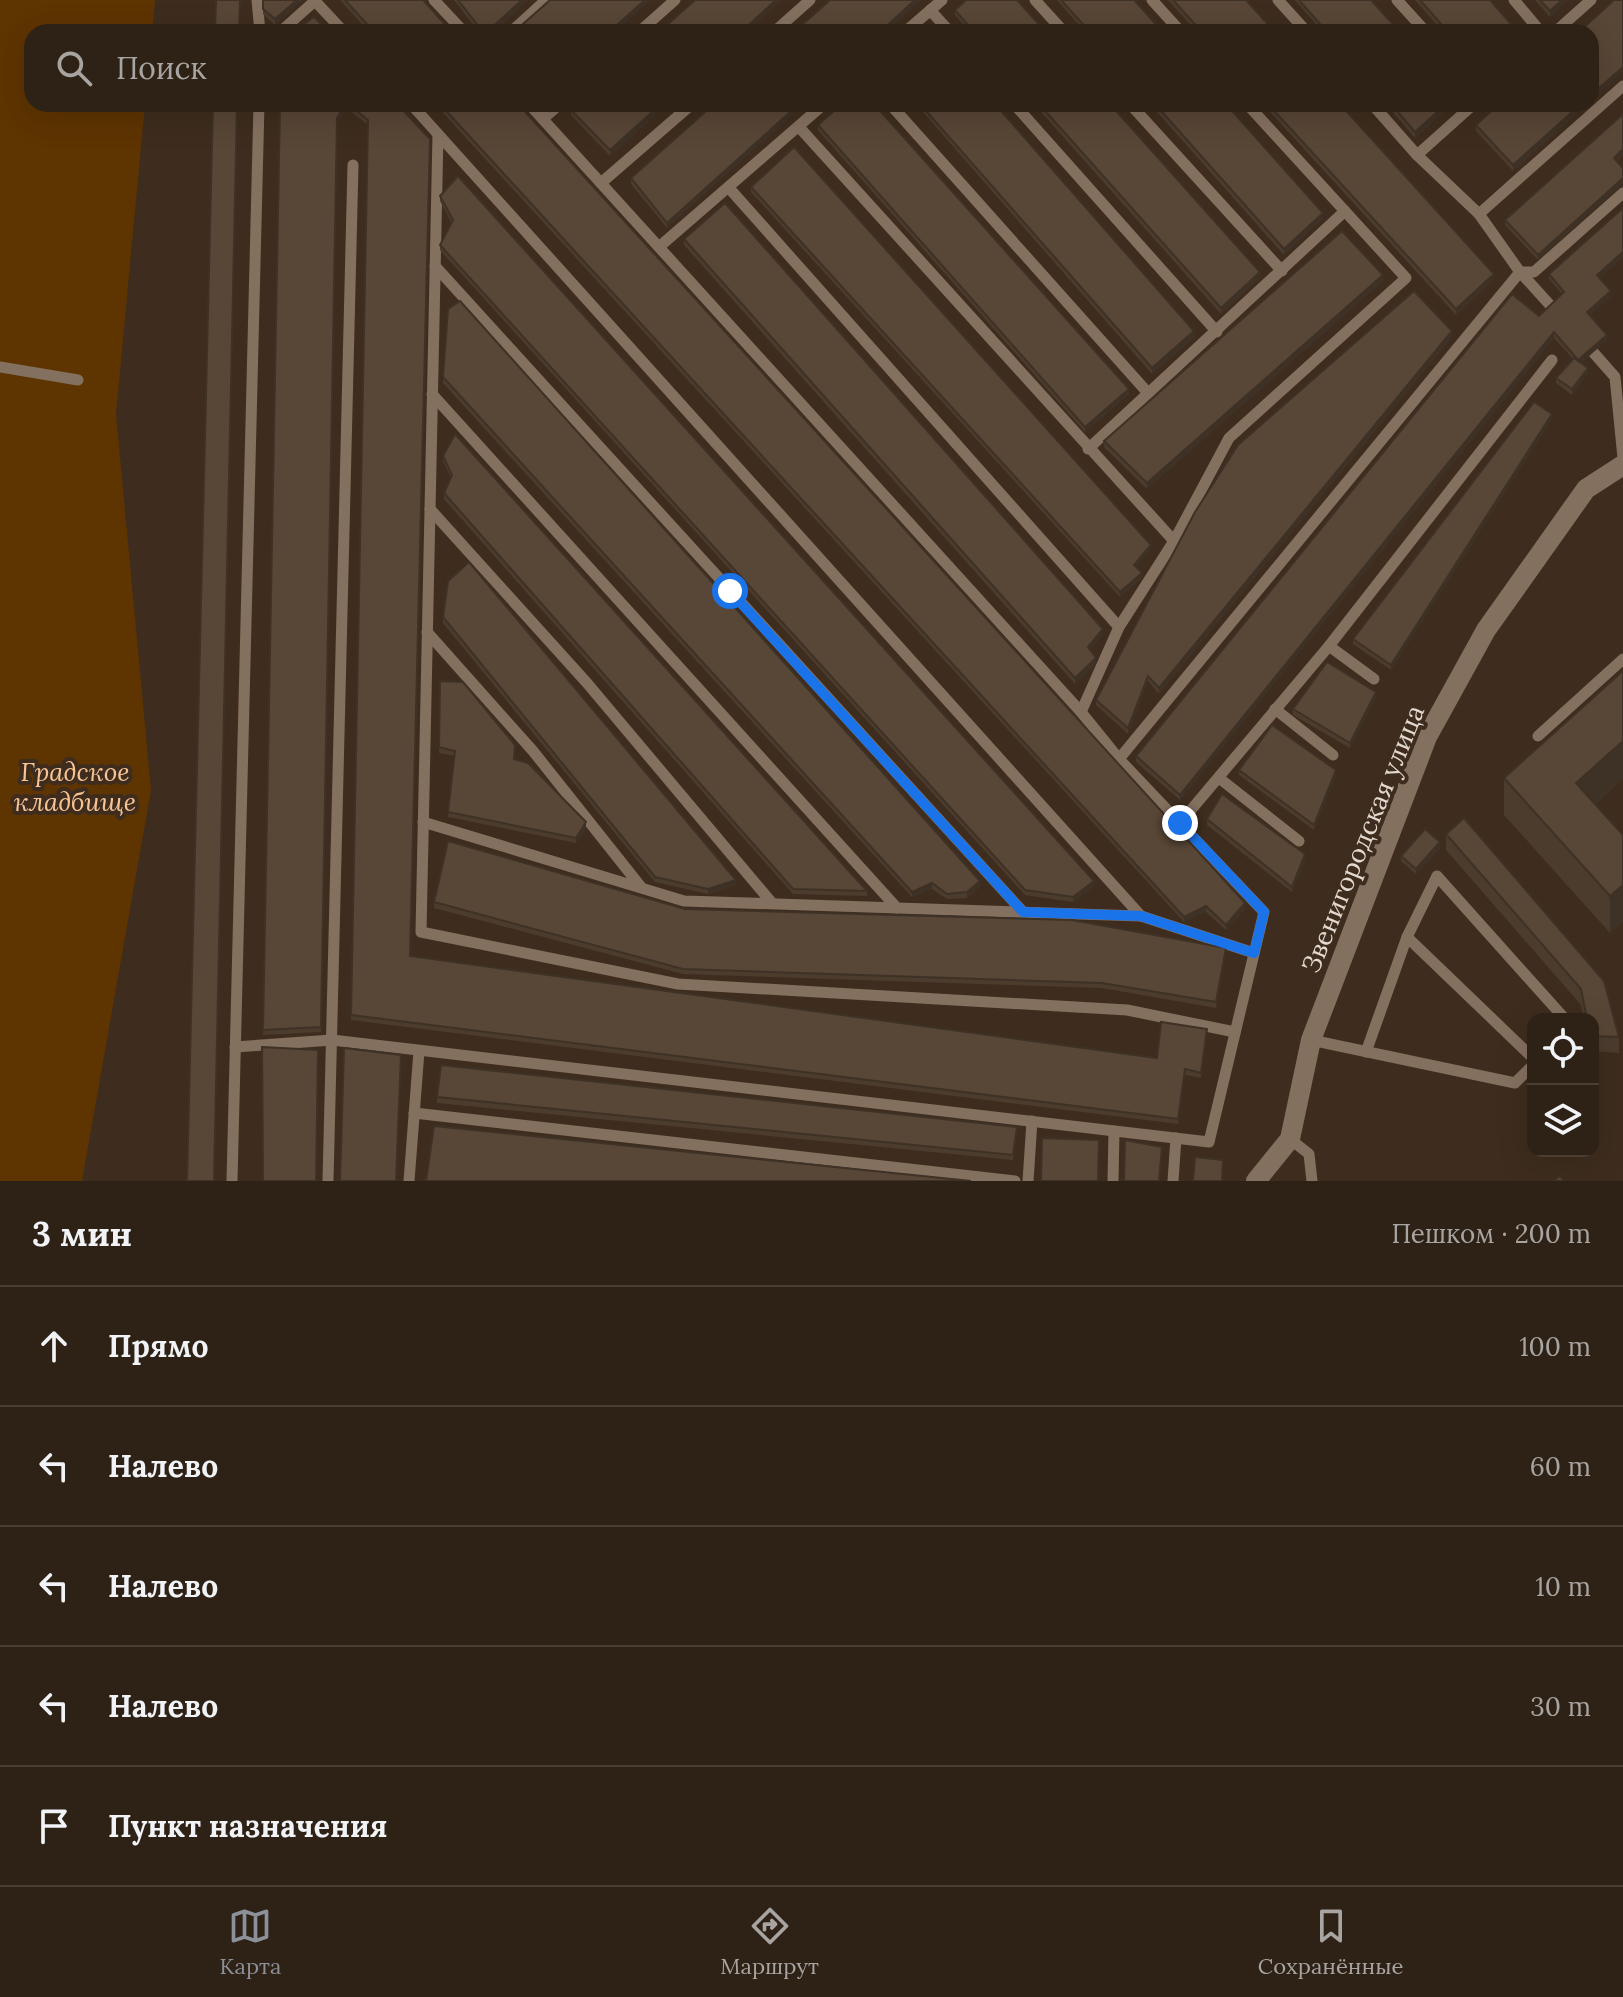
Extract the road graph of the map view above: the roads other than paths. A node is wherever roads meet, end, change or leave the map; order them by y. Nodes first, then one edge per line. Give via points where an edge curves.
1 (257, 0) edge
2 (316, 0) edge
3 (434, 0) edge
4 (546, 0) edge
5 (675, 0) edge
6 (810, 0) edge
7 (942, 0) edge
8 (1035, 0) edge
9 (1152, 0) edge
10 (1278, 0) edge
11 (1397, 0) edge
12 (1514, 0) edge
13 (1591, 0) edge
14 (930, 10) junction
15 (259, 24) edge
16 (289, 24) edge
17 (337, 24) edge
18 (456, 24) edge
19 (520, 24) edge
20 (648, 24) edge
21 (783, 24) edge
22 (914, 24) edge
23 (943, 24) edge
24 (1057, 24) edge
25 (1174, 24) edge
26 (1300, 24) edge
27 (1419, 24) edge
28 (1534, 24) edge
29 (1564, 24) edge
30 (1623, 86) edge
31 (1599, 107) edge
32 (259, 112) edge
33 (418, 112) edge
34 (536, 112) edge
35 (551, 112) edge
36 (683, 112) edge
37 (815, 112) edge
38 (897, 112) edge
39 (1021, 112) edge
40 (1137, 112) edge
41 (1254, 112) edge
42 (1379, 112) edge
43 (1465, 112) edge
44 (1594, 112) edge
45 (543, 119) junction
46 (799, 127) junction
47 (438, 134) junction
48 (1417, 155) junction
49 (353, 165) dead end
50 (601, 183) junction
51 (729, 188) junction
52 (1623, 193) edge
53 (1345, 211) junction
54 (1479, 214) junction
55 (659, 247) junction
56 (435, 266) junction
57 (1282, 271) junction
58 (1520, 272) junction
59 (1217, 332) junction
60 (1552, 360) dead end
61 (0, 367) edge
62 (78, 380) dead end
63 (1148, 393) junction
64 (432, 394) junction
65 (1088, 449) junction
66 (1623, 458) edge
67 (1623, 465) edge
68 (430, 509) junction
69 (1174, 541) junction
70 (1119, 627) junction
71 (427, 632) junction
72 (1329, 646) junction
73 (1623, 659) edge
74 (1374, 679) dead end
75 (1275, 709) junction
76 (1081, 712) junction
77 (1538, 736) dead end
78 (1333, 755) dead end
79 (1119, 759) junction
80 (1219, 778) junction
81 (423, 822) junction
82 (1180, 823) junction
83 (1299, 841) dead end
84 (641, 887) junction
85 (772, 903) junction
86 (897, 908) junction
87 (1023, 912) junction
88 (1141, 916) junction
89 (1407, 937) junction
90 (1254, 953) junction
91 (1560, 1013) edge
92 (1235, 1032) junction
93 (332, 1040) junction
94 (1311, 1040) junction
95 (235, 1047) junction
96 (419, 1051) junction
97 (1366, 1052) junction
98 (1527, 1052) edge
99 (1527, 1071) edge
100 (414, 1113) junction
101 (1032, 1121) junction
102 (1114, 1131) junction
103 (1176, 1138) junction
104 (1290, 1139) junction
105 (232, 1181) edge
106 (328, 1181) edge
107 (409, 1181) edge
108 (1015, 1181) edge
109 (1028, 1181) edge
110 (1113, 1181) edge
111 (1173, 1181) edge
112 (1256, 1181) edge
113 (1312, 1181) edge

1 - 15 lane
2 - 16 lane
2 - 17 lane
3 - 18 lane
4 - 19 lane
5 - 20 lane
6 - 21 lane
7 - 14 lane
8 - 24 lane
9 - 25 lane
10 - 26 lane
11 - 27 lane
12 - 28 lane
13 - 29 lane
14 - 22 lane
14 - 23 lane
30 - 31 lane
32 - 95 lane
33 - 47 lane
34 - 45 lane
35 - 45 lane
36 - 50 lane
37 - 46 lane
38 - 63 lane
39 - 59 lane
40 - 57 lane
41 - 53 lane
42 - 48 lane
43 - 48 lane
44 - 54 lane
45 - 50 lane
46 - 51 lane
46 - 65 lane
47 - 56 lane
47 - 88 lane
48 - 54 lane
49 - 93 lane
50 - 55 lane
51 - 55 lane
51 - 70 lane
52 - 58 lane via 1534,272
53 - 57 lane
53 - 69 lane via 1406,278 1229,438
54 - 58 lane
55 - 76 lane
56 - 64 lane
56 - 87 lane
57 - 59 lane
58 - 66 lane via 1615,377
58 - 79 lane
59 - 63 lane
60 - 72 lane
61 - 62 lane
63 - 65 lane
64 - 68 lane
64 - 86 lane
65 - 69 lane
67 - 94 street, Звенигородская улица via 1586,489 1486,630 1427,737
68 - 71 lane
68 - 85 lane via 587,683
69 - 70 lane
70 - 76 lane
71 - 81 lane
71 - 84 lane via 533,751
72 - 74 lane
72 - 75 lane
73 - 77 lane
75 - 78 lane
75 - 80 lane
76 - 79 lane
79 - 82 lane
80 - 82 lane
80 - 83 lane
81 - 84 lane
81 - 92 lane via 421,932 678,984 1127,1010
82 - 90 lane via 1264,912
84 - 85 lane via 684,901
85 - 86 lane
86 - 87 lane
87 - 88 lane
88 - 90 lane
89 - 91 lane via 1437,876
89 - 97 lane
89 - 98 lane
90 - 92 lane
92 - 103 lane via 1209,1142
93 - 95 lane
93 - 96 lane
93 - 106 lane
94 - 97 lane
94 - 104 street, Звенигородская улица
95 - 105 lane
96 - 100 lane
96 - 101 lane
97 - 99 lane via 1515,1083
100 - 107 lane
100 - 108 lane
101 - 102 lane
101 - 109 lane
102 - 103 lane
102 - 110 lane
103 - 111 lane
104 - 112 street, Звенигородская улица
104 - 113 lane via 1309,1154

